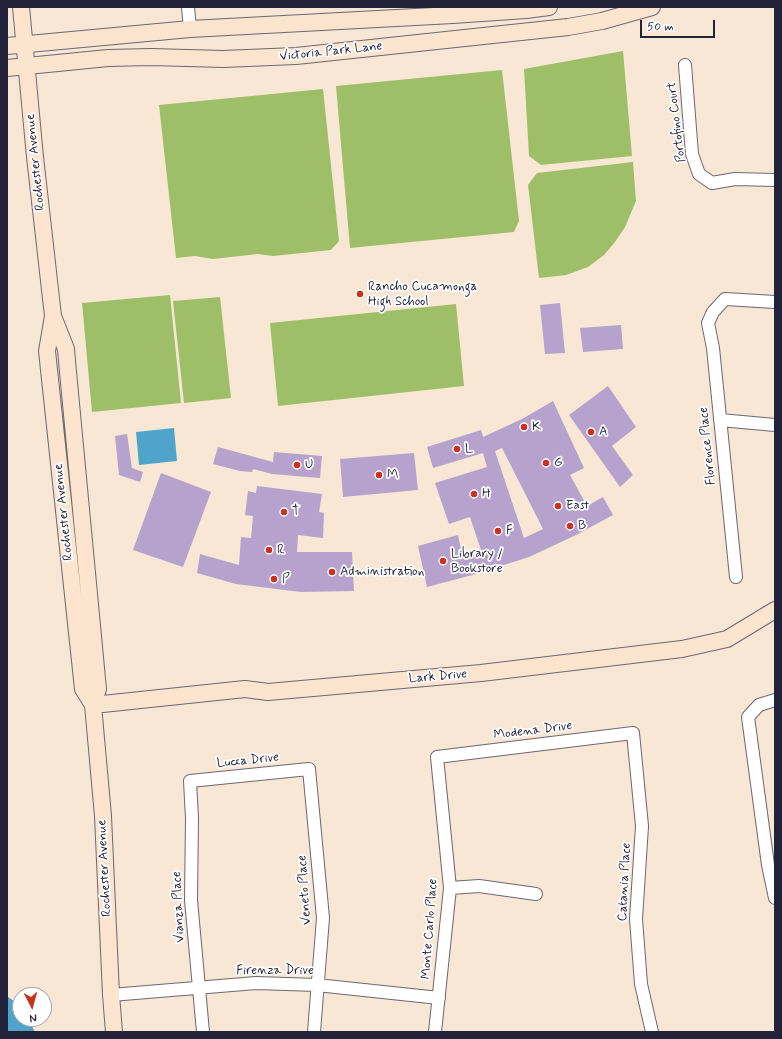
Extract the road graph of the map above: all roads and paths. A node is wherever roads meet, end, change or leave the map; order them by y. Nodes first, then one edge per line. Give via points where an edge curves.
1 (21, 7) edge
2 (188, 7) edge
3 (549, 7) edge
4 (652, 7) edge
5 (190, 29) junction
6 (24, 44) junction
7 (7, 46) edge
8 (685, 65) dead end
9 (26, 66) junction
10 (7, 68) edge
11 (775, 180) edge
12 (775, 302) edge
13 (720, 420) junction
14 (775, 425) edge
15 (736, 577) dead end
16 (775, 610) edge
17 (775, 700) edge
18 (93, 705) junction
19 (632, 734) joint
20 (437, 757) joint
21 (310, 769) joint
22 (190, 781) joint
23 (772, 865) edge
24 (450, 888) junction
25 (536, 894) dead end
26 (775, 898) edge
27 (317, 984) junction
28 (198, 987) junction
29 (111, 995) junction
30 (439, 998) junction
31 (114, 1032) edge
32 (203, 1032) edge
33 (314, 1032) edge
34 (435, 1032) edge
35 (652, 1032) edge

1 - 6 street, Rochester Avenue
2 - 5 street
3 - 5 street via 453,15
4 - 9 street, Victoria Park Lane via 602,21 568,27 296,56 223,59 115,58
5 - 6 street
6 - 7 street
6 - 9 street, Rochester Avenue
8 - 11 street, Portofino Court via 692,154 699,174 712,183 735,179
9 - 10 street, Victoria Park Lane
9 - 18 street, Rochester Avenue via 53,316 66,349 98,689
12 - 13 street, Florence Place via 725,299 713,312 708,323
13 - 14 street
13 - 15 street, Florence Place
16 - 18 street, Lark Drive via 727,638 682,649 481,673 268,692 245,689
17 - 23 street via 759,705 748,718
18 - 29 street, Rochester Avenue via 103,816
19 - 20 street, Modena Drive
19 - 35 street, Catania Place via 642,826 636,919 641,984
20 - 24 street, Monte Carlo Place
21 - 22 street, Lucca Drive
21 - 27 street, Veneto Place via 323,918
22 - 28 street, Vianza Place via 191,900
23 - 26 street
24 - 25 street via 479,886
24 - 30 street, Monte Carlo Place
27 - 28 street, Firenza Drive via 256,983
27 - 30 street, Firenza Drive
27 - 33 street, Veneto Place
28 - 29 street, Firenza Drive
28 - 32 street, Vianza Place
29 - 31 street, Rochester Avenue
30 - 34 street, Monte Carlo Place

